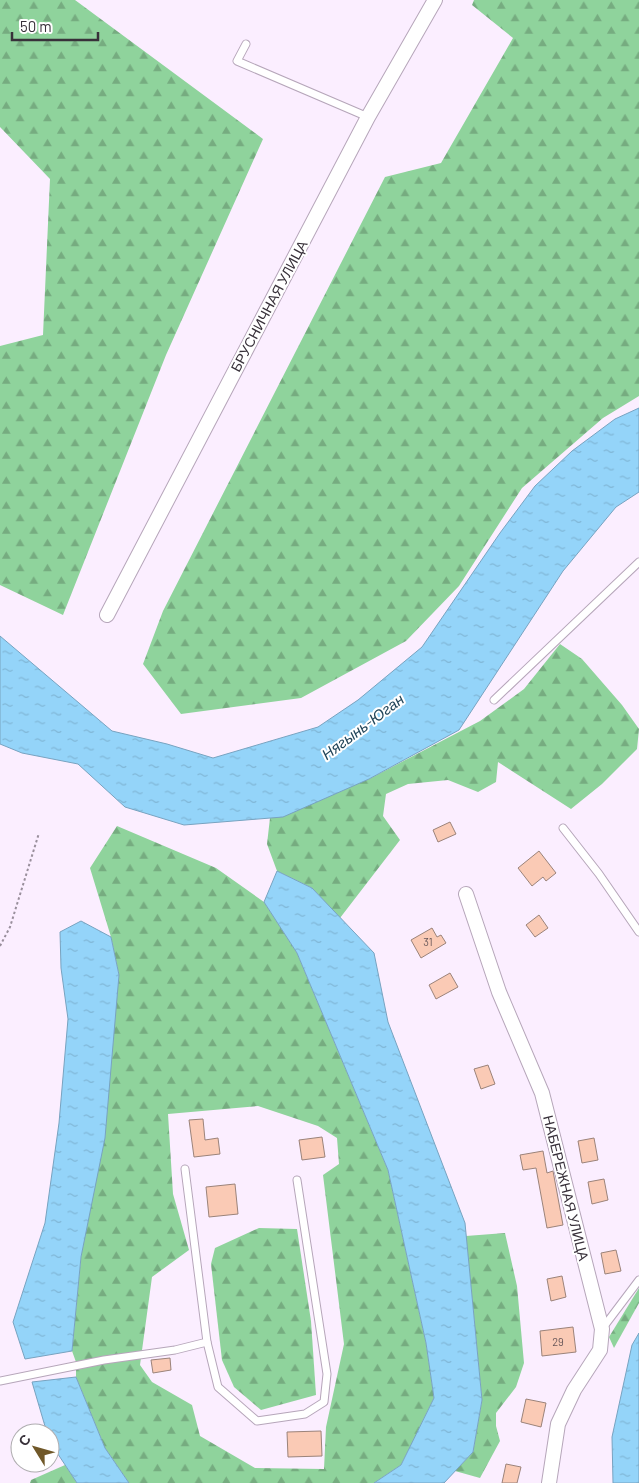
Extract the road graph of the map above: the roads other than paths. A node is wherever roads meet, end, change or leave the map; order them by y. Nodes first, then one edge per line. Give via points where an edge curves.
1 (435, 0) edge
2 (246, 44) dead end
3 (368, 117) junction
4 (639, 562) edge
5 (107, 615) dead end
6 (494, 700) dead end
7 (563, 828) dead end
8 (466, 894) dead end
9 (639, 932) edge
10 (184, 1168) dead end
11 (297, 1180) dead end
12 (639, 1280) edge
13 (602, 1329) junction
14 (208, 1342) junction
15 (0, 1381) edge
16 (548, 1483) edge

1 - 3 street, БРУСНИЧНАЯ УЛИЦА
2 - 3 lane via 237,61
3 - 5 street, БРУСНИЧНАЯ УЛИЦА
4 - 6 lane
7 - 9 lane
8 - 13 street, НАБЕРЕЖНАЯ УЛИЦА via 500,992 542,1093
10 - 14 lane
11 - 14 lane via 327,1374 324,1402 305,1414 257,1421 218,1387
12 - 13 lane
13 - 16 street, НАБЕРЕЖНАЯ УЛИЦА via 600,1350 574,1390 558,1424
14 - 15 lane

